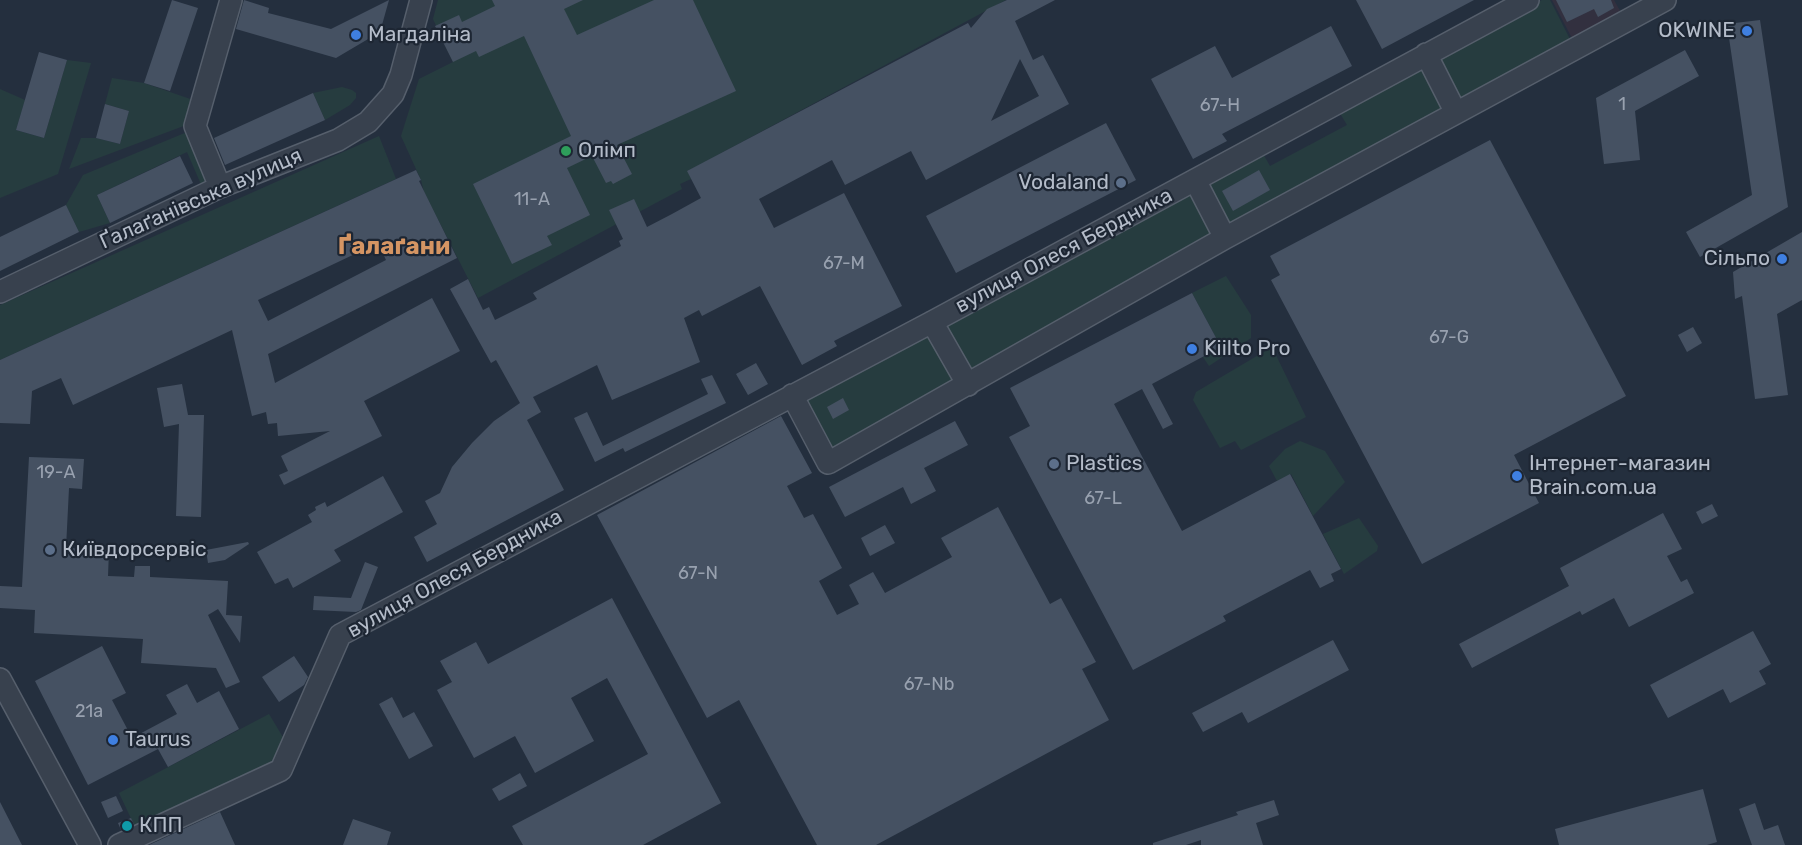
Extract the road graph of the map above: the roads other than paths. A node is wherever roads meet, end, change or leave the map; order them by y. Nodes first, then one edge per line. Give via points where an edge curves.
1 (231, 0) edge
2 (421, 0) edge
3 (1528, 0) edge
4 (1665, 0) edge
5 (1426, 54) junction
6 (1456, 113) junction
7 (1195, 180) junction
8 (220, 187) junction
9 (1226, 238) junction
10 (0, 292) edge
11 (932, 322) junction
12 (968, 385) junction
13 (792, 395) junction
14 (0, 679) edge
15 (90, 845) edge
16 (119, 845) edge

1 - 8 street via 195,126
2 - 8 street, Ґалаґанівська вулиця via 401,75 378,114 338,140
3 - 5 street, вулиця Олеся Бердника
4 - 6 street
5 - 6 street
5 - 7 street, вулиця Олеся Бердника
6 - 9 street
7 - 9 street, вулиця Олеся Бердника
7 - 11 street, вулиця Олеся Бердника
8 - 10 street, Ґалаґанівська вулиця
9 - 12 street
11 - 12 street, вулиця Олеся Бердника
11 - 13 street, вулиця Олеся Бердника
12 - 13 street via 828,463
13 - 16 street, вулиця Олеся Бердника via 340,635 280,770
14 - 15 street

